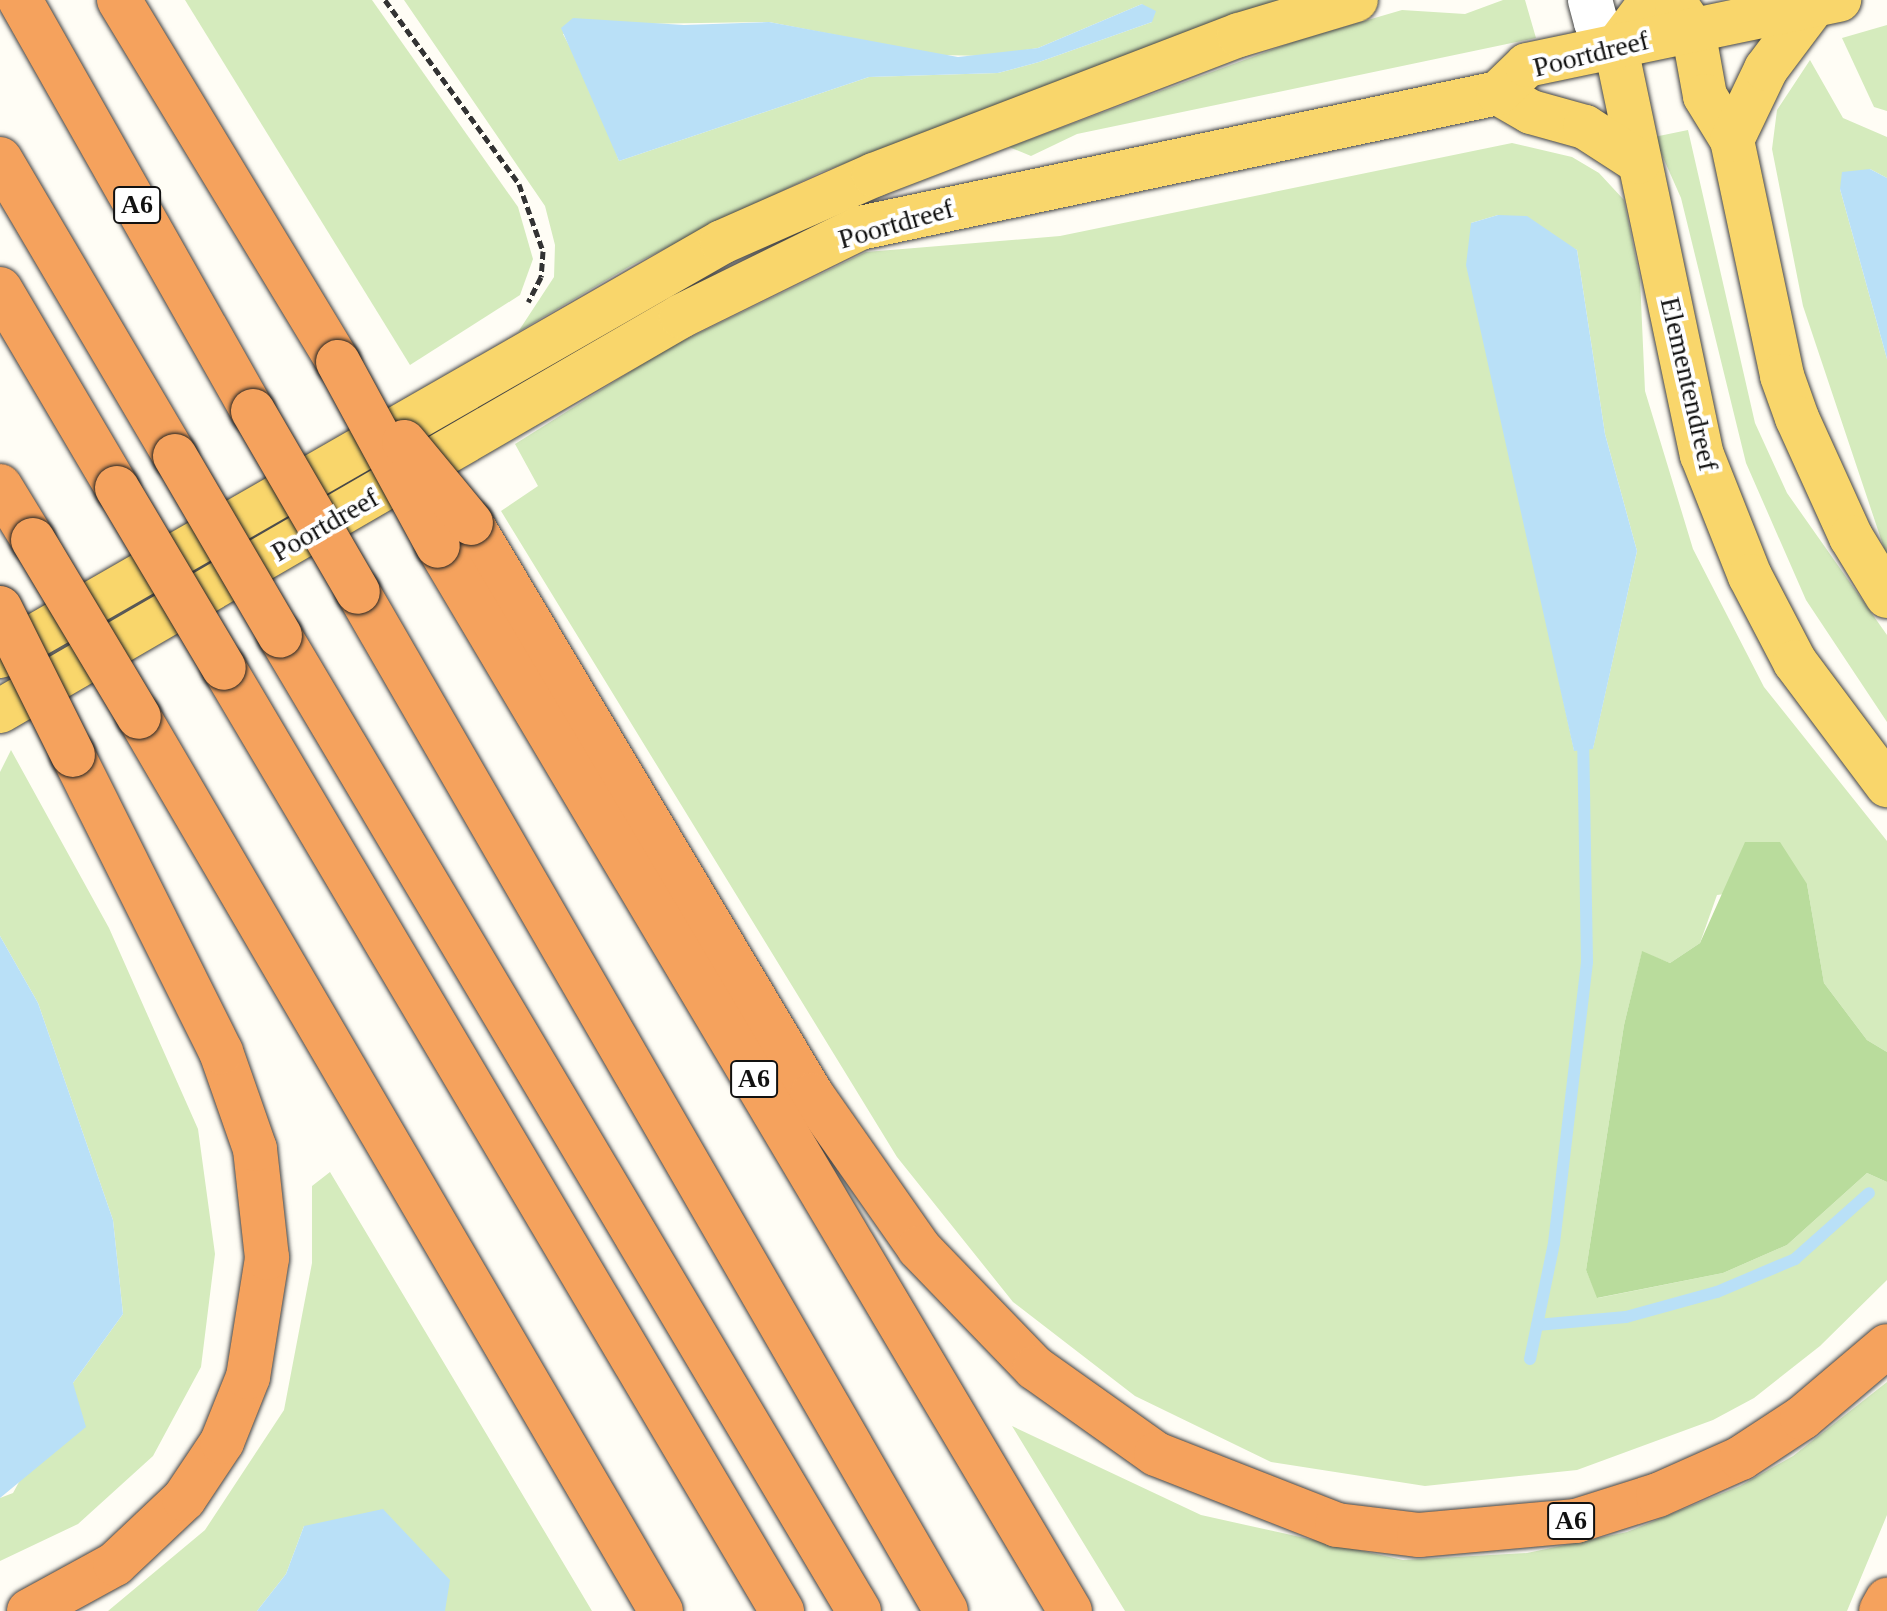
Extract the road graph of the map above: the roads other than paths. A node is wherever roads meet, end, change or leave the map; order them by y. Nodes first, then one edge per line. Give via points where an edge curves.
1 (20, 0) edge
2 (119, 0) edge
3 (1356, 0) edge
4 (1590, 0) edge
5 (1652, 0) edge
6 (1827, 2) edge
7 (1683, 15) edge
8 (1616, 48) junction
9 (1498, 93) junction
10 (1732, 140) junction
11 (0, 159) edge
12 (1639, 162) junction
13 (0, 289) edge
14 (0, 486) edge
15 (454, 535) junction
16 (1887, 596) edge
17 (0, 608) edge
18 (0, 656) edge
19 (0, 711) edge
20 (1887, 785) edge
21 (1887, 1346) edge
22 (1887, 1600) edge
23 (29, 1611) edge
24 (661, 1611) edge
25 (782, 1611) edge
26 (859, 1611) edge
27 (946, 1611) edge
28 (1070, 1611) edge
29 (1881, 1611) edge

1 - 27 highway, A6, bridge
2 - 15 highway, A6, bridge via 338,362
3 - 18 main road, Poortdreef via 1210,46 874,175 722,242
4 - 8 lane via 1596,22
5 - 8 main road
6 - 7 main road, Poortdreef
6 - 10 main road via 1766,69
7 - 8 main road, Poortdreef
7 - 10 main road via 1705,96
8 - 9 main road, Poortdreef via 1527,65
8 - 12 main road, Elementendreef
9 - 12 main road via 1531,112 1597,132
9 - 19 main road, Poortdreef via 860,228 681,316
10 - 16 main road via 1782,376 1851,537
11 - 26 highway, bridge
12 - 20 main road, Elementendreef via 1652,198 1692,422 1723,514 1795,662
13 - 25 highway, bridge
14 - 24 highway, bridge
15 - 21 highway, A6 via 812,1095 919,1248 1035,1368 1156,1454 1262,1501 1337,1525 1419,1535 1576,1521 1658,1495 1741,1458 1802,1418
15 - 28 highway, A6
17 - 23 highway, bridge via 221,1052 255,1149 267,1258 248,1377 222,1442 184,1499 115,1564
22 - 29 highway

